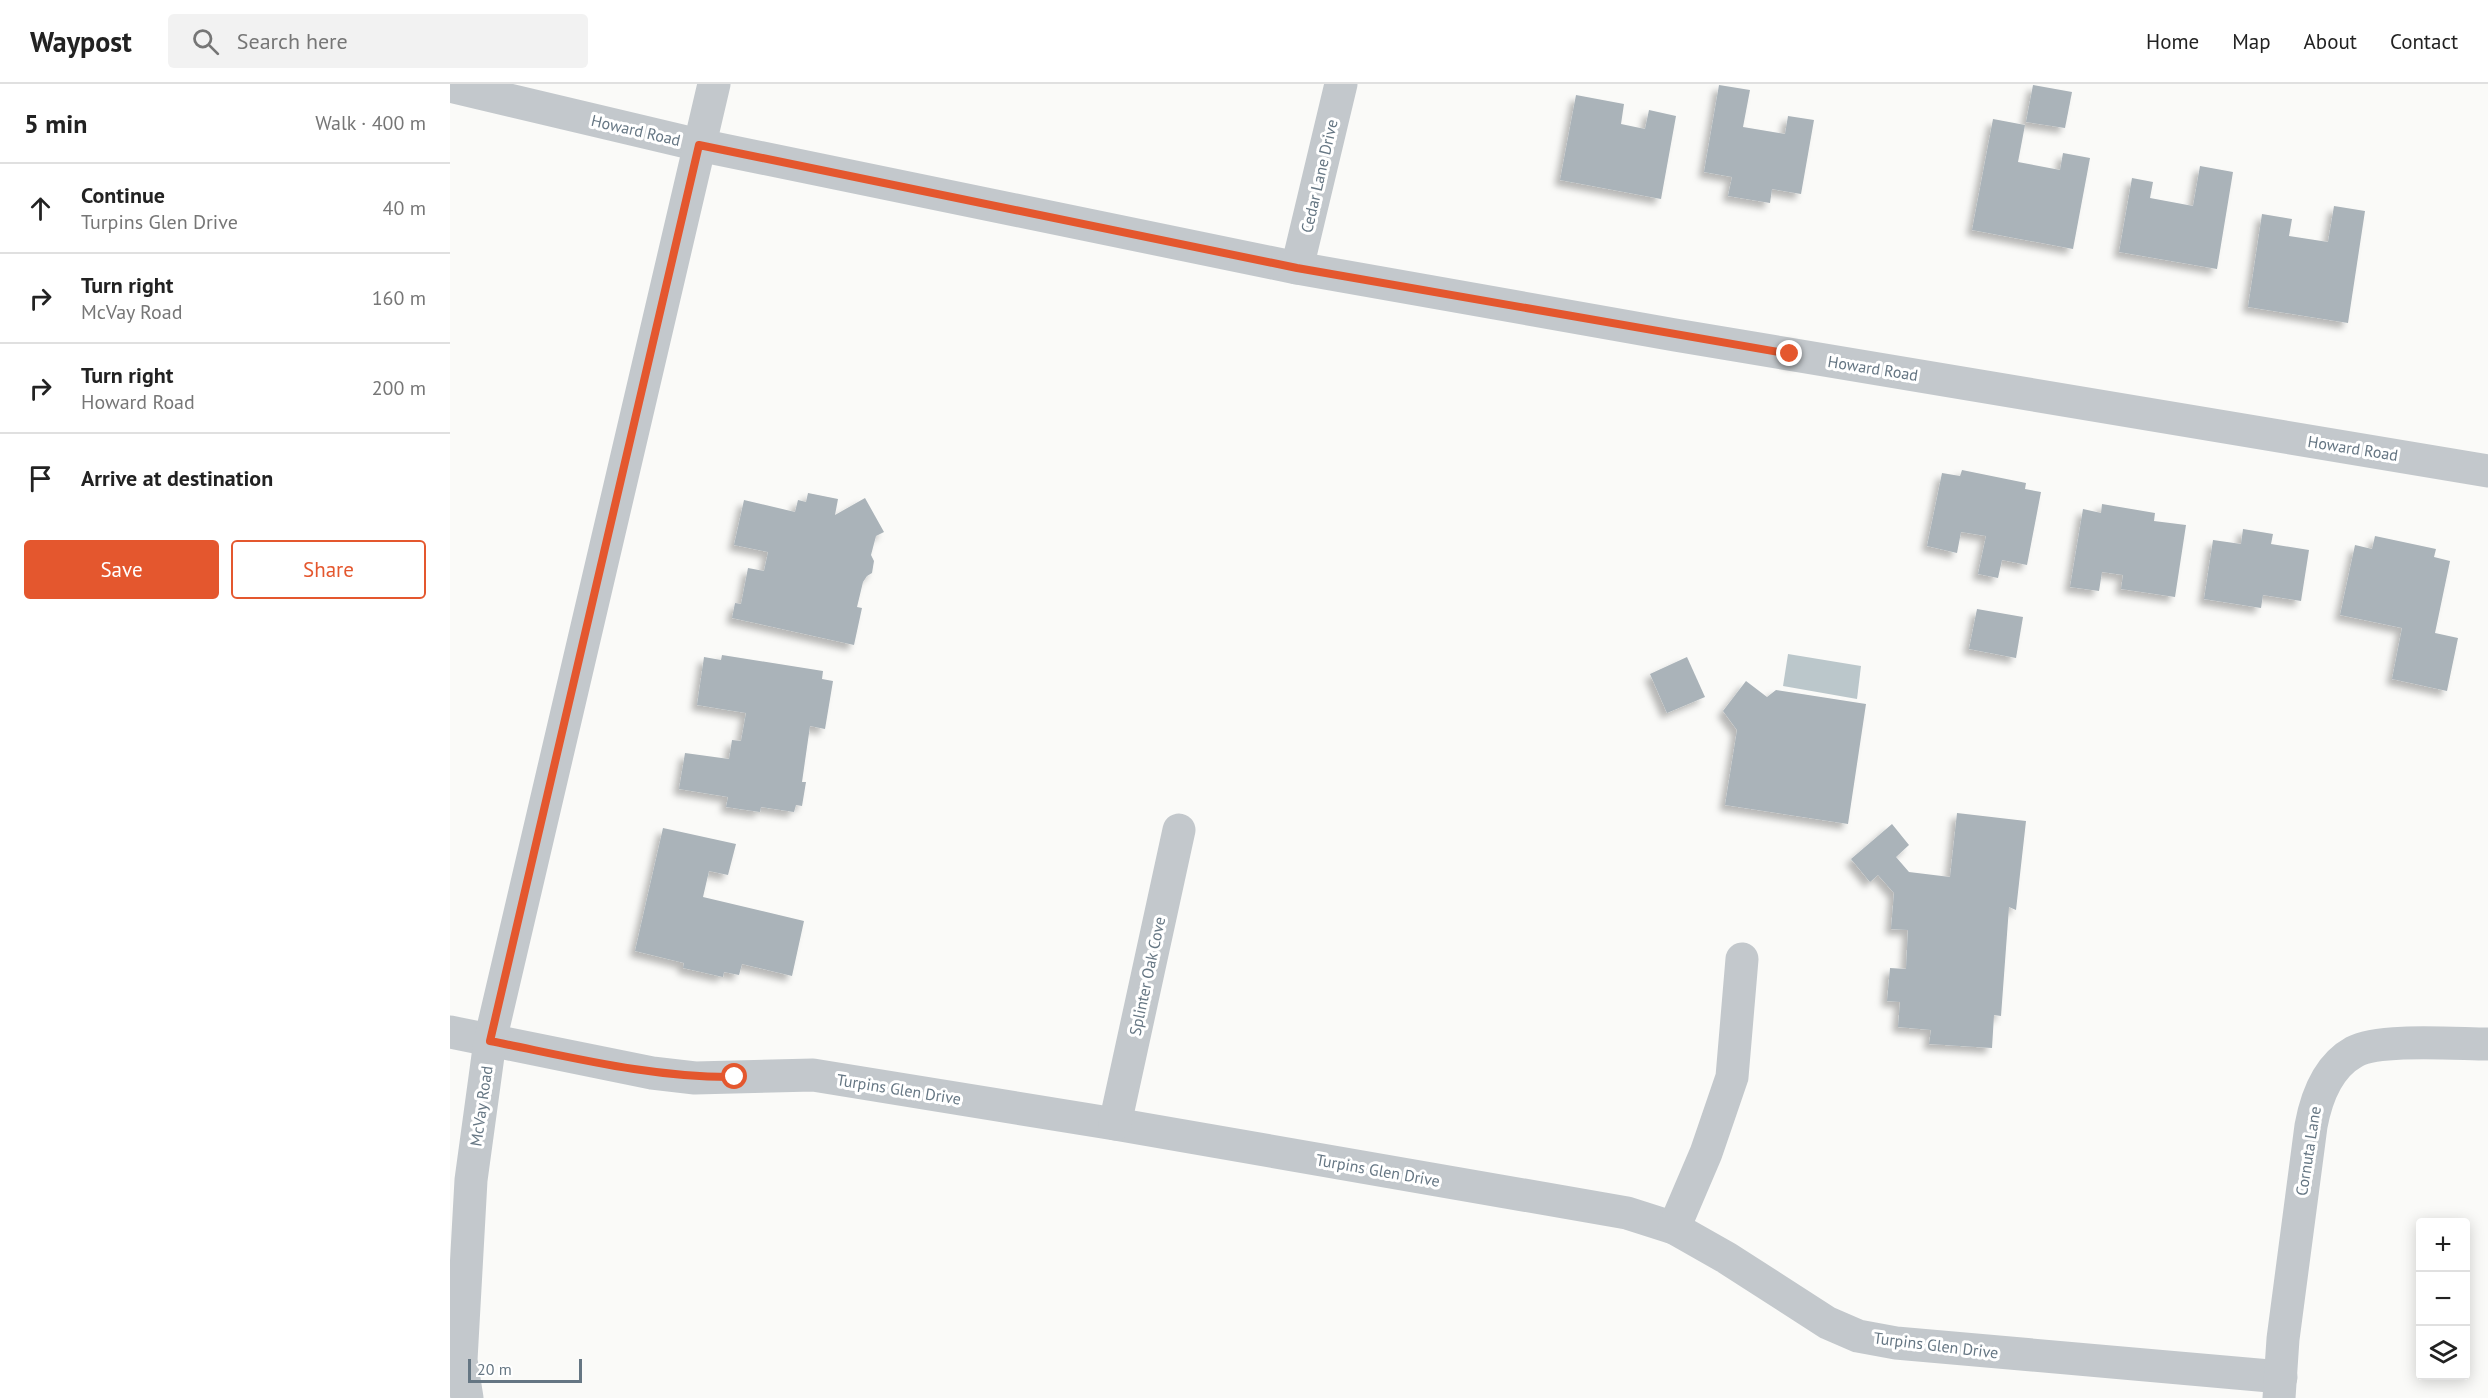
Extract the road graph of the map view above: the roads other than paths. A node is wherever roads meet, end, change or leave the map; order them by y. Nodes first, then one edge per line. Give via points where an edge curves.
1 (714, 84) edge
2 (1341, 84) edge
3 (450, 86) edge
4 (699, 145) junction
5 (1297, 268) junction
6 (2488, 471) edge
7 (1179, 830) dead end
8 (1742, 959) dead end
9 (450, 1032) edge
10 (490, 1041) junction
11 (2488, 1044) edge
12 (1115, 1124) junction
13 (1674, 1228) junction
14 (2280, 1388) edge
15 (467, 1398) edge

1 - 4 street, McVay Road
2 - 5 street, Cedar Lane Drive
3 - 4 street, Howard Road
4 - 5 street, Howard Road
4 - 10 street, McVay Road
5 - 6 street, Howard Road
7 - 12 street, Splinter Oak Cove
8 - 13 street via 1732,1077 1706,1154
9 - 10 street, Turpins Glen Drive
10 - 12 street, Turpins Glen Drive via 652,1072 694,1077 813,1075
10 - 15 street, McVay Road via 471,1180 461,1360
11 - 14 street, Cornuta Lane via 2382,1045 2354,1052 2330,1073 2316,1100 2311,1126
12 - 13 street, Turpins Glen Drive via 1627,1213
13 - 14 street, Turpins Glen Drive via 1828,1323 1858,1335 1896,1343

